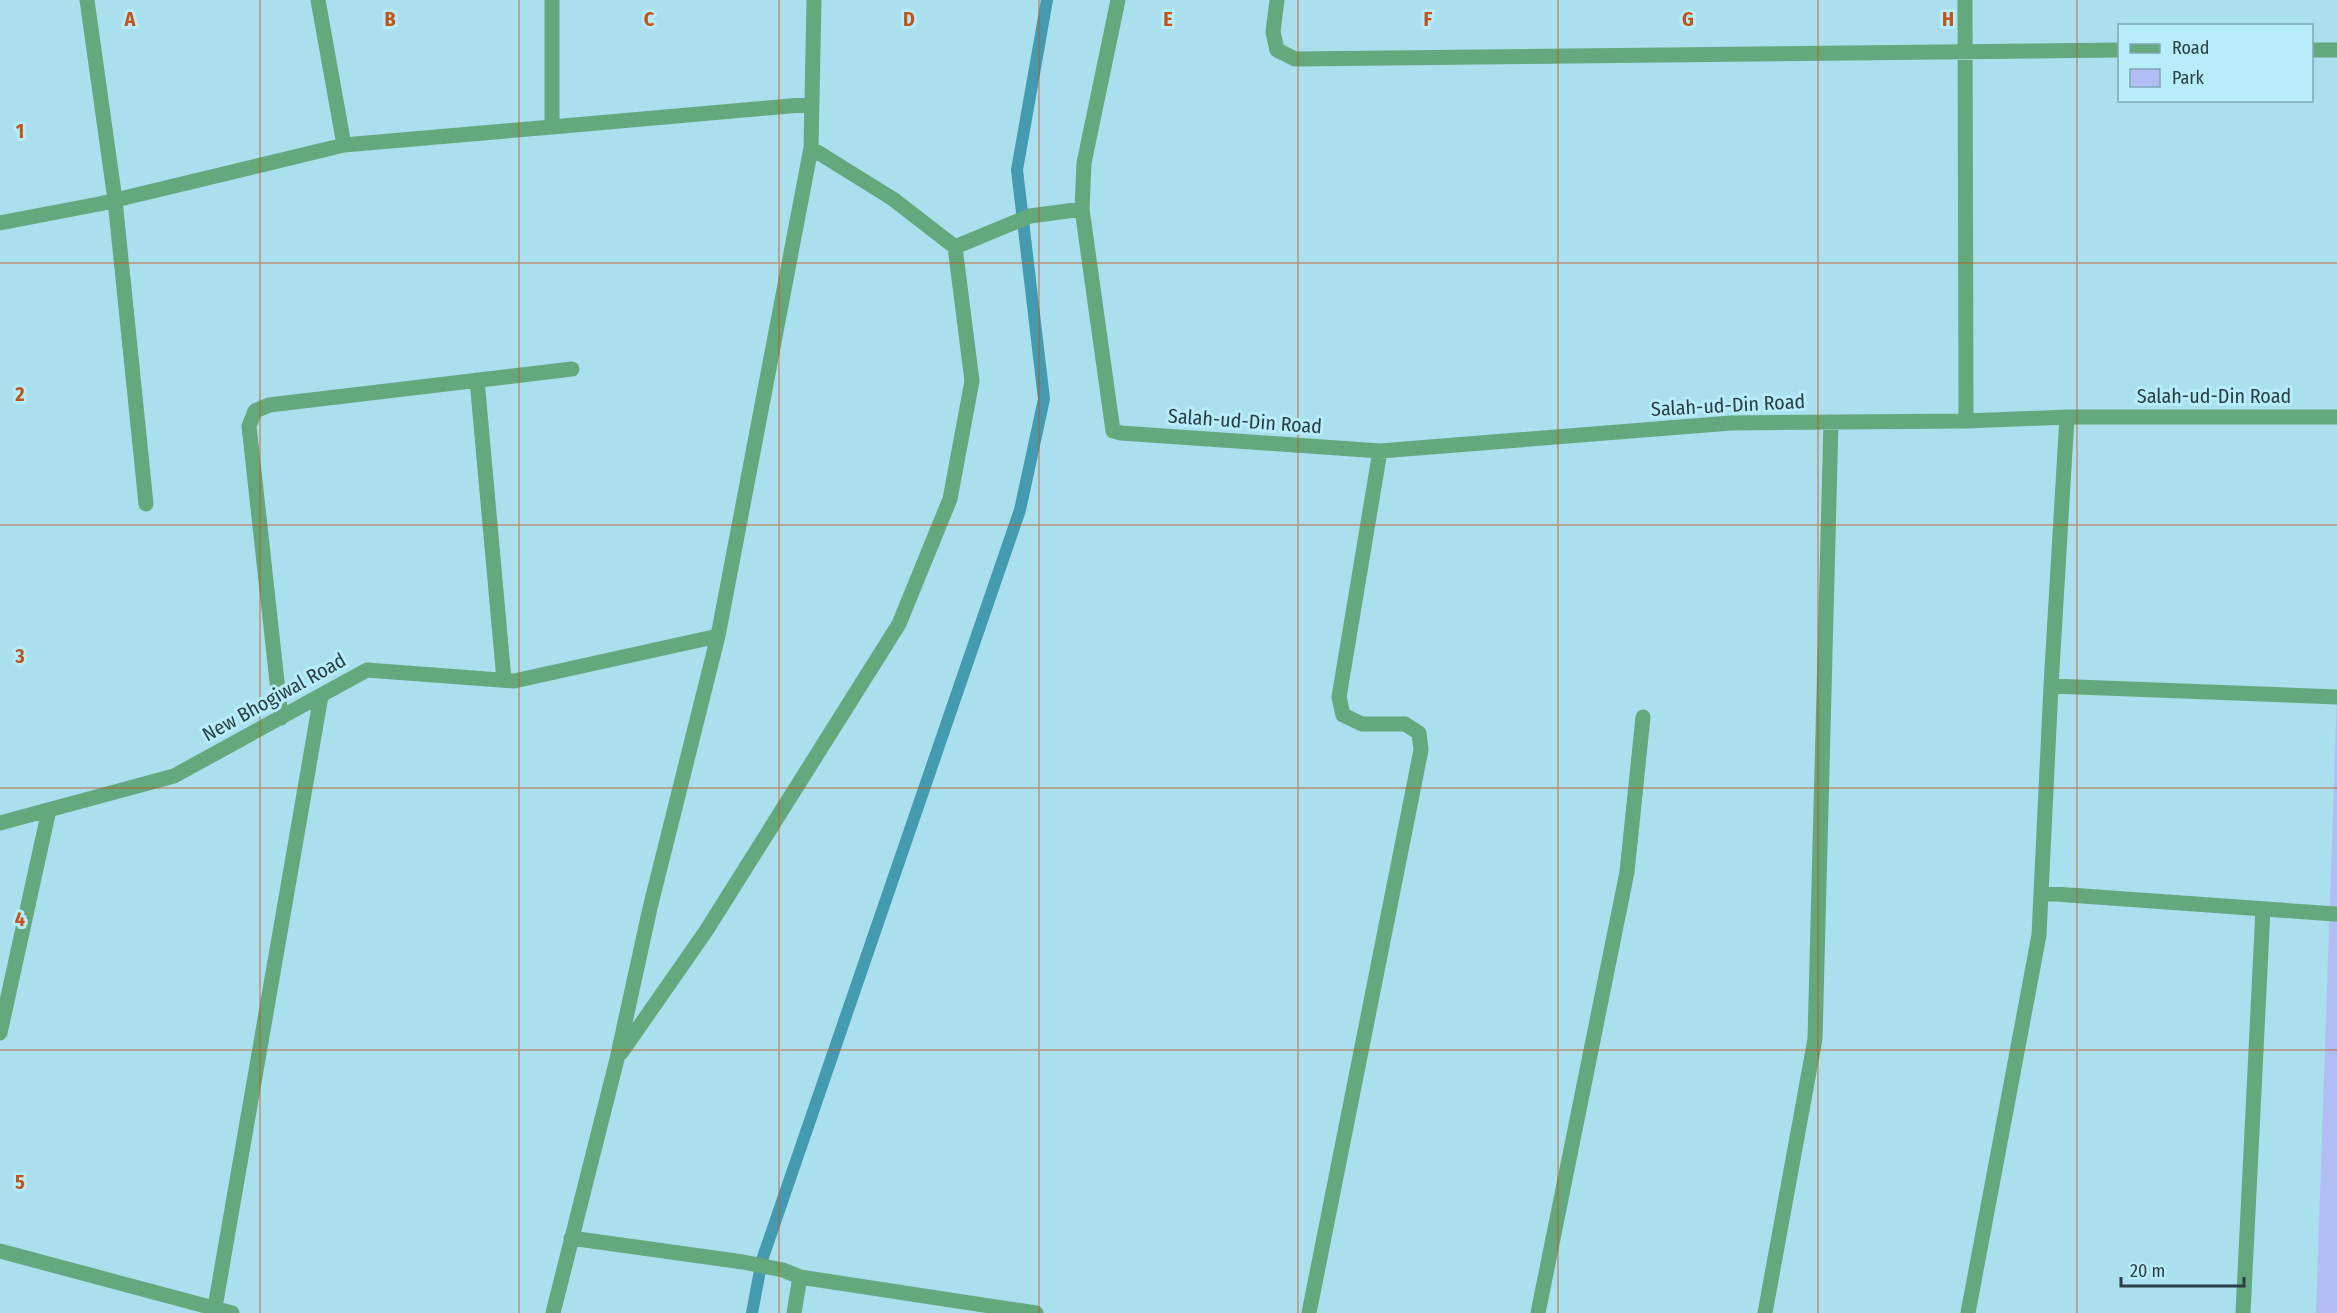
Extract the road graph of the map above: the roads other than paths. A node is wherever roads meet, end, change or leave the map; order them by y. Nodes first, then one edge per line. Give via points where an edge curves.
1 (87, 0) edge
2 (318, 0) edge
3 (552, 0) edge
4 (814, 0) edge
5 (1118, 0) edge
6 (1277, 0) edge
7 (1965, 0) edge
8 (2313, 50) edge
9 (2337, 50) edge
10 (1965, 51) junction
11 (2118, 51) edge
12 (813, 104) junction
13 (552, 127) junction
14 (344, 145) junction
15 (812, 148) junction
16 (115, 200) junction
17 (1082, 209) junction
18 (0, 223) edge
19 (955, 247) junction
20 (572, 369) dead end
21 (477, 380) junction
22 (2067, 417) junction
23 (2337, 417) edge
24 (1966, 421) junction
25 (1831, 422) junction
26 (1380, 451) junction
27 (146, 504) dead end
28 (718, 636) junction
29 (504, 680) junction
30 (2051, 686) junction
31 (321, 696) junction
32 (2337, 697) edge
33 (1643, 717) dead end
34 (281, 718) junction
35 (49, 810) junction
36 (0, 823) edge
37 (2041, 893) junction
38 (2263, 909) junction
39 (2335, 914) dead end
40 (0, 1033) edge
41 (617, 1059) junction
42 (571, 1238) junction
43 (0, 1251) edge
44 (800, 1277) junction
45 (986, 1309) edge
46 (215, 1311) edge
47 (232, 1313) edge
48 (553, 1313) edge
49 (794, 1313) edge
50 (1036, 1313) edge
51 (1309, 1313) edge
52 (1538, 1313) edge
53 (1765, 1313) edge
54 (1968, 1313) edge
55 (2243, 1313) edge

1 - 16 street
2 - 14 street
3 - 13 street
4 - 12 street
5 - 17 street via 1084,163
6 - 10 street via 1273,32 1277,50 1295,59
7 - 10 street
8 - 9 street
10 - 11 street
10 - 24 street
12 - 13 street
12 - 15 street
13 - 14 street
14 - 16 street
15 - 19 street via 893,199
15 - 28 street
16 - 18 street
16 - 27 street
17 - 19 street via 1030,216
17 - 26 street, Salah-ud-Din Road via 1113,431
19 - 41 street via 972,381 950,499 899,624 706,931
20 - 21 street
21 - 29 street
21 - 34 street via 268,405 255,411 249,426
22 - 23 street, Salah-ud-Din Road
22 - 24 street, Salah-ud-Din Road
22 - 30 street
24 - 25 street, Salah-ud-Din Road
25 - 26 street, Salah-ud-Din Road via 1731,423
25 - 53 street via 1815,1039
26 - 51 street via 1339,697 1343,715 1362,724 1404,724 1419,733 1421,750
28 - 29 street, New Bhogiwal Road
28 - 41 street
29 - 31 street, New Bhogiwal Road via 367,670
30 - 32 street
30 - 37 street
31 - 34 street, New Bhogiwal Road
31 - 46 street
33 - 52 street via 1627,872
34 - 35 street, New Bhogiwal Road via 174,776
35 - 36 street, New Bhogiwal Road
35 - 40 street
37 - 38 street
37 - 54 street via 2039,935
38 - 39 street
38 - 55 street
41 - 42 street
42 - 44 street via 743,1262
42 - 48 street
43 - 46 street
44 - 45 street
44 - 49 street
45 - 50 street
46 - 47 street

